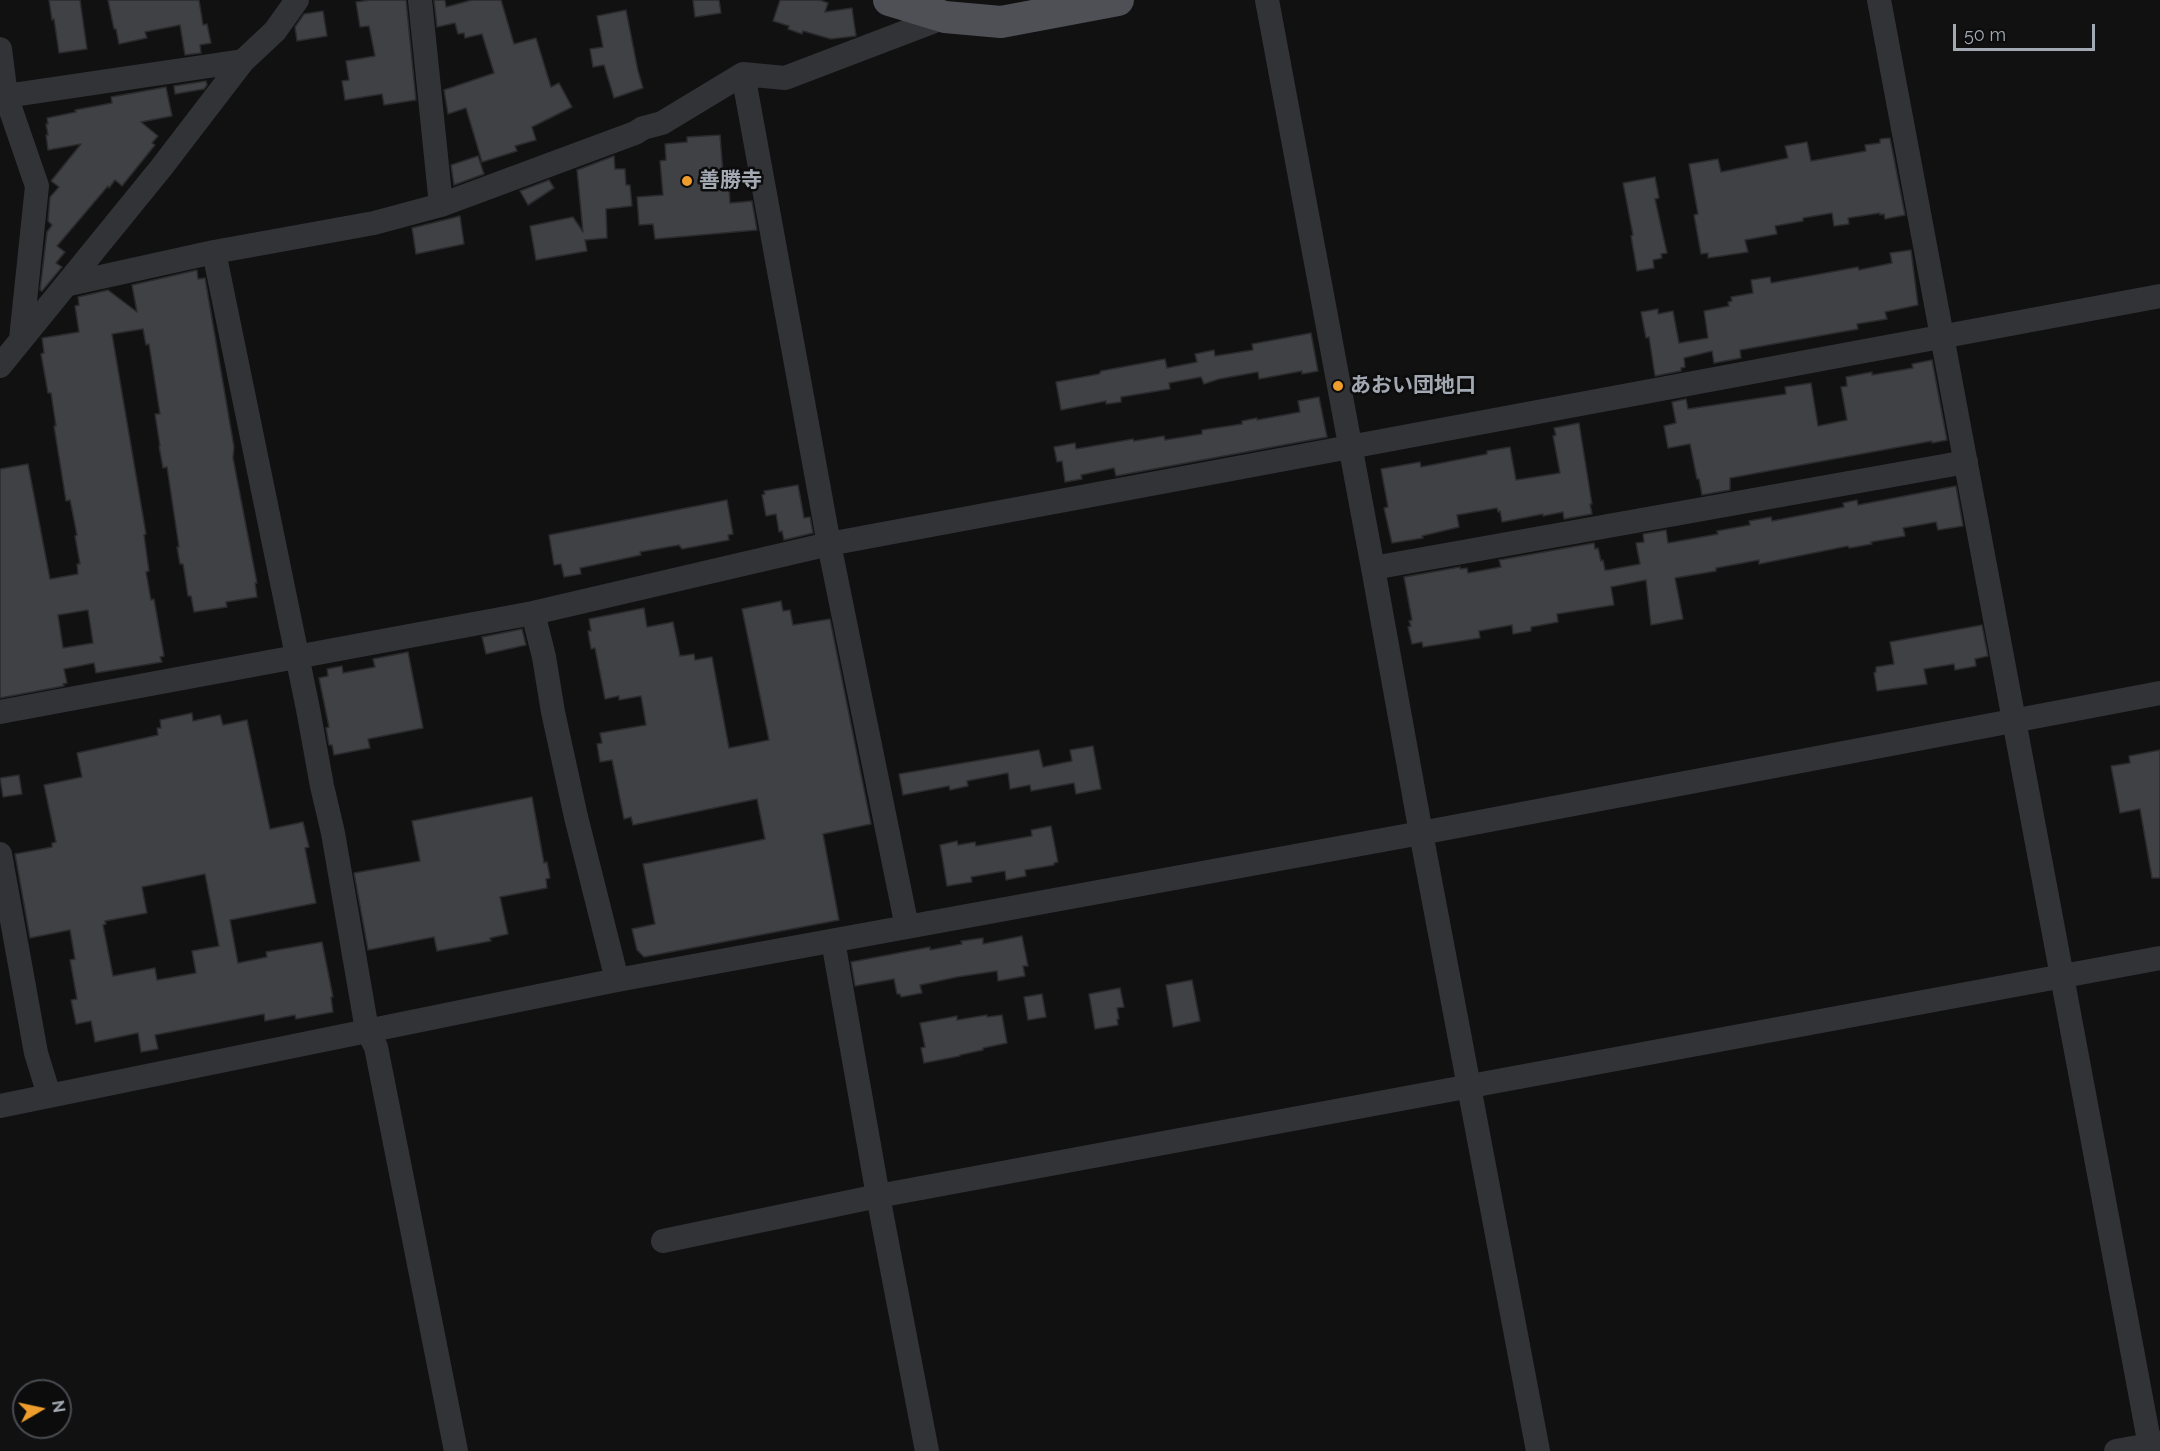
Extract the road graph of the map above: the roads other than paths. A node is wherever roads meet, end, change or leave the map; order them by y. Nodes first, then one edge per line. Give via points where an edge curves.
1 (297, 0) edge
2 (420, 0) edge
3 (889, 0) edge
4 (1118, 0) edge
5 (1267, 0) edge
6 (1879, 0) edge
7 (945, 17) junction
8 (0, 49) edge
9 (243, 61) junction
10 (743, 74) junction
11 (3, 97) edge
12 (441, 205) junction
13 (214, 252) junction
14 (69, 284) junction
15 (2160, 296) edge
16 (1942, 338) junction
17 (21, 339) junction
18 (0, 366) edge
19 (1351, 447) junction
20 (1966, 462) junction
21 (829, 544) junction
22 (1373, 568) junction
23 (533, 614) junction
24 (296, 658) junction
25 (2160, 693) edge
26 (0, 712) edge
27 (2014, 720) junction
28 (1421, 833) junction
29 (0, 854) edge
30 (907, 927) junction
31 (833, 941) junction
32 (2160, 958) edge
33 (2062, 976) junction
34 (617, 980) junction
35 (367, 1030) junction
36 (1469, 1086) junction
37 (49, 1095) junction
38 (0, 1106) edge
39 (878, 1196) junction
40 (663, 1240) dead end
41 (2154, 1446) edge
42 (456, 1451) edge
43 (927, 1451) edge
44 (1538, 1451) edge
45 (2116, 1451) edge

1 - 9 street via 274,31
2 - 12 street
3 - 7 main road
4 - 7 main road via 1001,22
5 - 19 street
6 - 16 street
7 - 10 street via 785,78
8 - 11 street
9 - 11 street
9 - 14 street
10 - 12 street via 662,123
10 - 21 street
11 - 17 street via 37,186
12 - 13 street via 374,223
13 - 14 street
13 - 24 street
14 - 17 street
15 - 16 street
16 - 19 street
16 - 20 street
17 - 18 street
19 - 21 street
19 - 22 street
20 - 22 street
20 - 27 street
21 - 23 street
21 - 30 street
22 - 28 street
23 - 24 street
23 - 34 street via 576,817
24 - 26 street
24 - 35 street via 333,833
25 - 27 street
27 - 28 street
27 - 33 street
28 - 30 street
28 - 36 street
29 - 37 street via 36,1053
30 - 31 street
31 - 34 street
31 - 39 street
32 - 33 street
33 - 36 street
33 - 41 street
34 - 35 street
35 - 37 street
35 - 42 street via 376,1047
36 - 39 street
36 - 44 street
37 - 38 street
39 - 40 street
39 - 43 street
41 - 45 street

